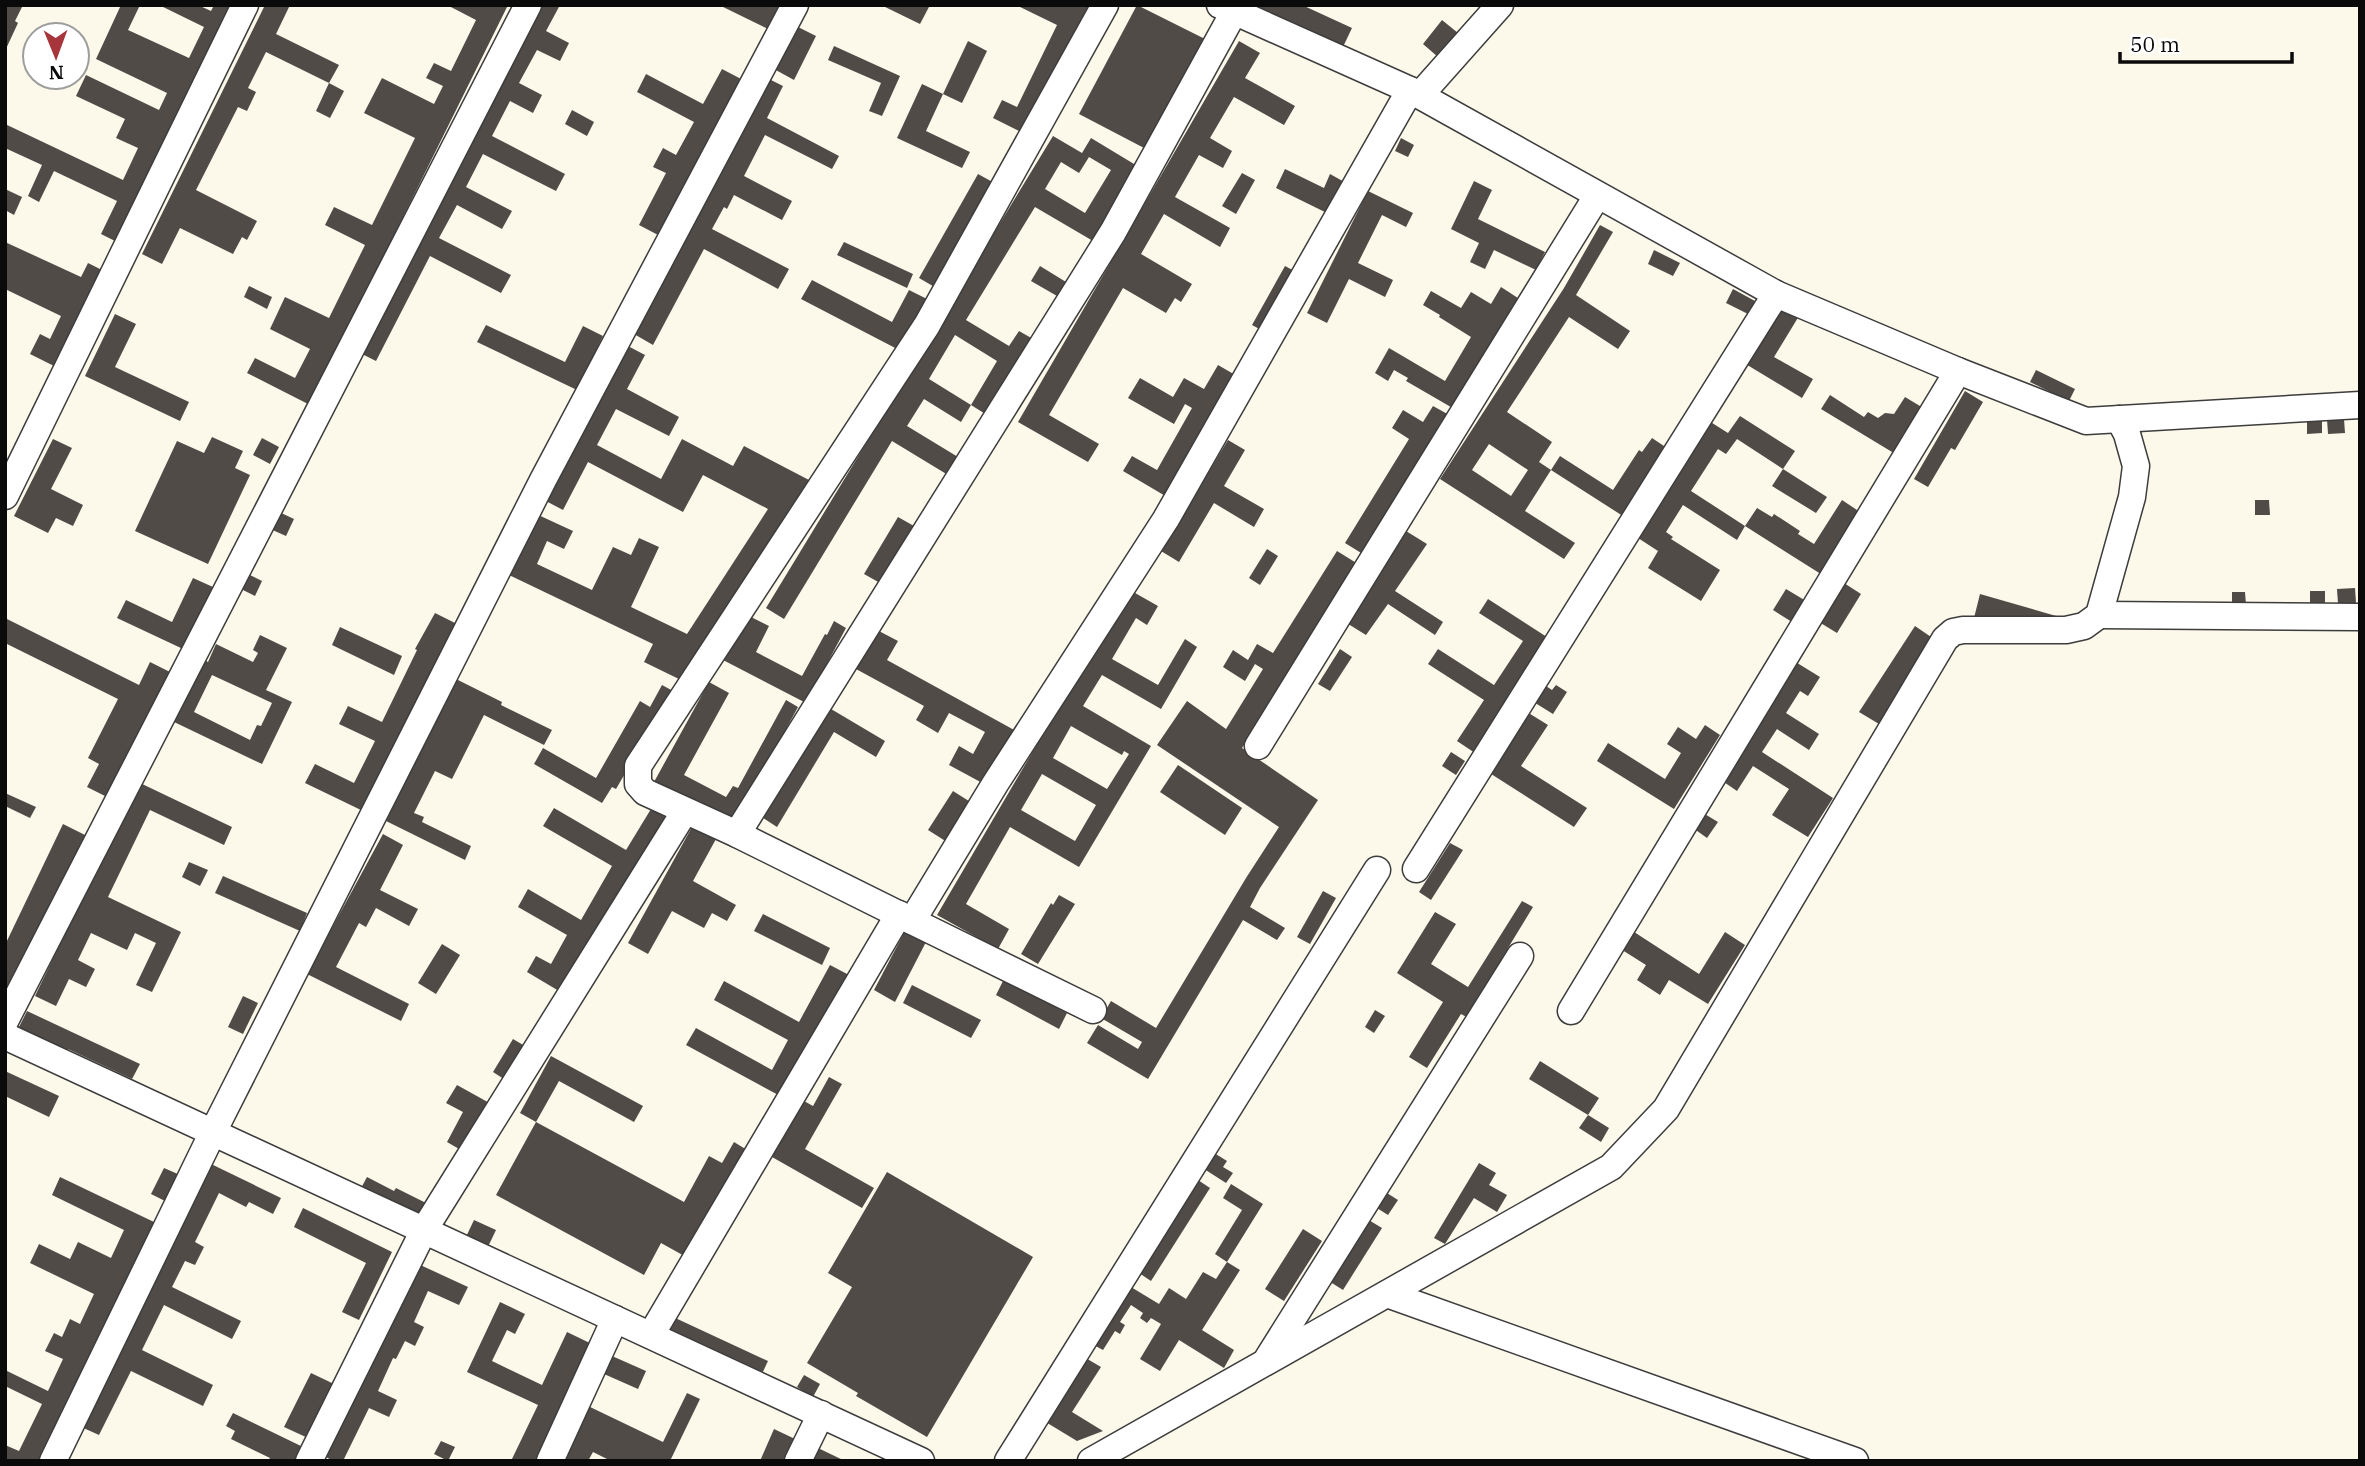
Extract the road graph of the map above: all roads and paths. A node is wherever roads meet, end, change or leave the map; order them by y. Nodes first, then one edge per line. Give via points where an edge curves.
1 (245, 5) edge
2 (528, 5) edge
3 (795, 5) edge
4 (1105, 5) edge
5 (1500, 5) edge
6 (1227, 9) edge
7 (1415, 92) junction
8 (1597, 196) junction
9 (1776, 294) junction
10 (1958, 371) junction
11 (2360, 405) edge
12 (2119, 419) junction
13 (5, 496) edge
14 (2099, 615) junction
15 (2360, 617) edge
16 (1258, 746) dead end
17 (685, 811) junction
18 (737, 835) junction
19 (1416, 869) dead end
20 (1377, 870) dead end
21 (906, 918) junction
22 (1520, 956) dead end
23 (1093, 1010) dead end
24 (1571, 1011) dead end
25 (5, 1021) edge
26 (5, 1037) edge
27 (213, 1132) junction
28 (424, 1230) junction
29 (1387, 1294) junction
30 (615, 1319) junction
31 (651, 1335) junction
32 (1266, 1362) junction
33 (821, 1415) junction
34 (53, 1461) edge
35 (309, 1461) edge
36 (550, 1461) edge
37 (798, 1461) edge
38 (921, 1461) edge
39 (1008, 1461) edge
40 (1091, 1461) edge
41 (1855, 1461) edge

1 - 13 street
2 - 25 street
3 - 27 street via 543,480
4 - 17 street via 927,325 640,759 638,784
5 - 7 street
6 - 7 street
6 - 18 street via 1113,232
7 - 8 street
7 - 21 street via 1166,519
8 - 9 street
8 - 16 street
9 - 10 street
9 - 19 street
10 - 12 street via 2086,421
10 - 24 street
11 - 12 street
12 - 14 street via 2136,466 2132,497
14 - 15 street
14 - 29 street via 2084,626 2066,630 1964,630 1945,639 1666,1109 1611,1167
17 - 18 street
17 - 28 street
18 - 21 street
20 - 39 street
21 - 23 street
21 - 31 street
22 - 32 street
26 - 27 street
27 - 28 street
27 - 34 street
28 - 30 street
28 - 35 street
29 - 32 street
29 - 41 street
30 - 31 street
30 - 36 street
31 - 33 street
32 - 40 street
33 - 37 street
33 - 38 street

